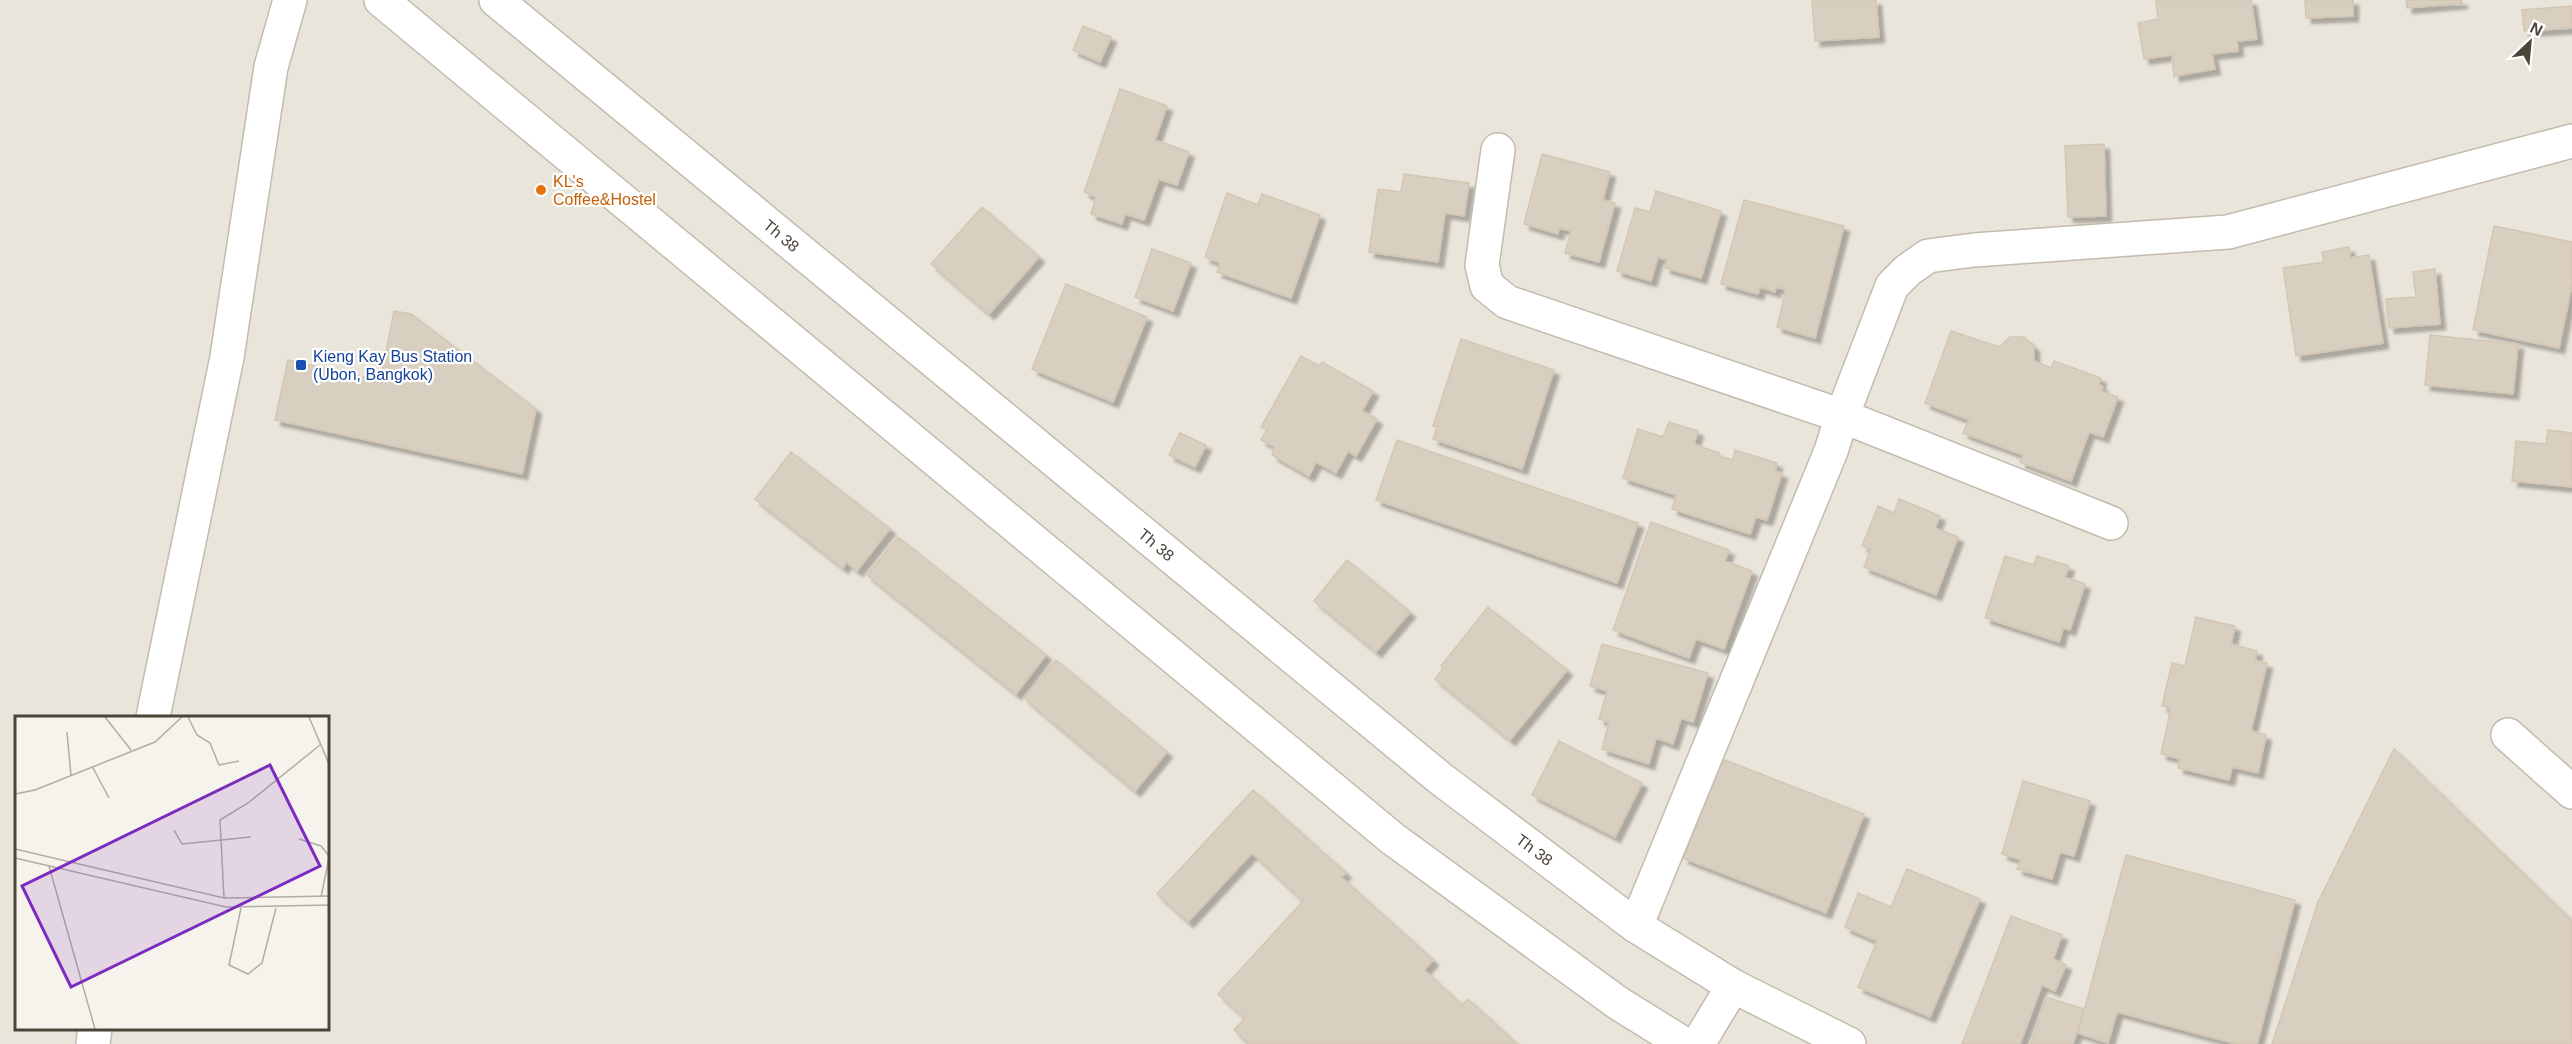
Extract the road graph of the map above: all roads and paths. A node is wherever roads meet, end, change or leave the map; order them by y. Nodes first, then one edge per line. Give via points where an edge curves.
1 (290, 0) edge
2 (381, 0) edge
3 (496, 0) edge
4 (2572, 141) edge
5 (1498, 150) dead end
6 (1842, 416) junction
7 (2111, 523) dead end
8 (153, 716) edge
9 (2508, 735) dead end
10 (2572, 792) edge
11 (1636, 926) junction
12 (1733, 986) junction
13 (95, 1029) edge
14 (93, 1044) edge
15 (1684, 1044) edge
16 (1698, 1044) edge
17 (1848, 1044) edge

1 - 8 street via 271,67 227,357
2 - 15 street via 1393,839 1618,1004
3 - 11 street, Th 38 via 1442,779
4 - 6 street via 2228,232 1928,256 1892,286
5 - 6 street via 1482,265 1487,286 1507,302
6 - 7 street
6 - 11 street
9 - 10 street
11 - 12 street, Th 38
12 - 16 street
12 - 17 street, Th 38
13 - 14 street

